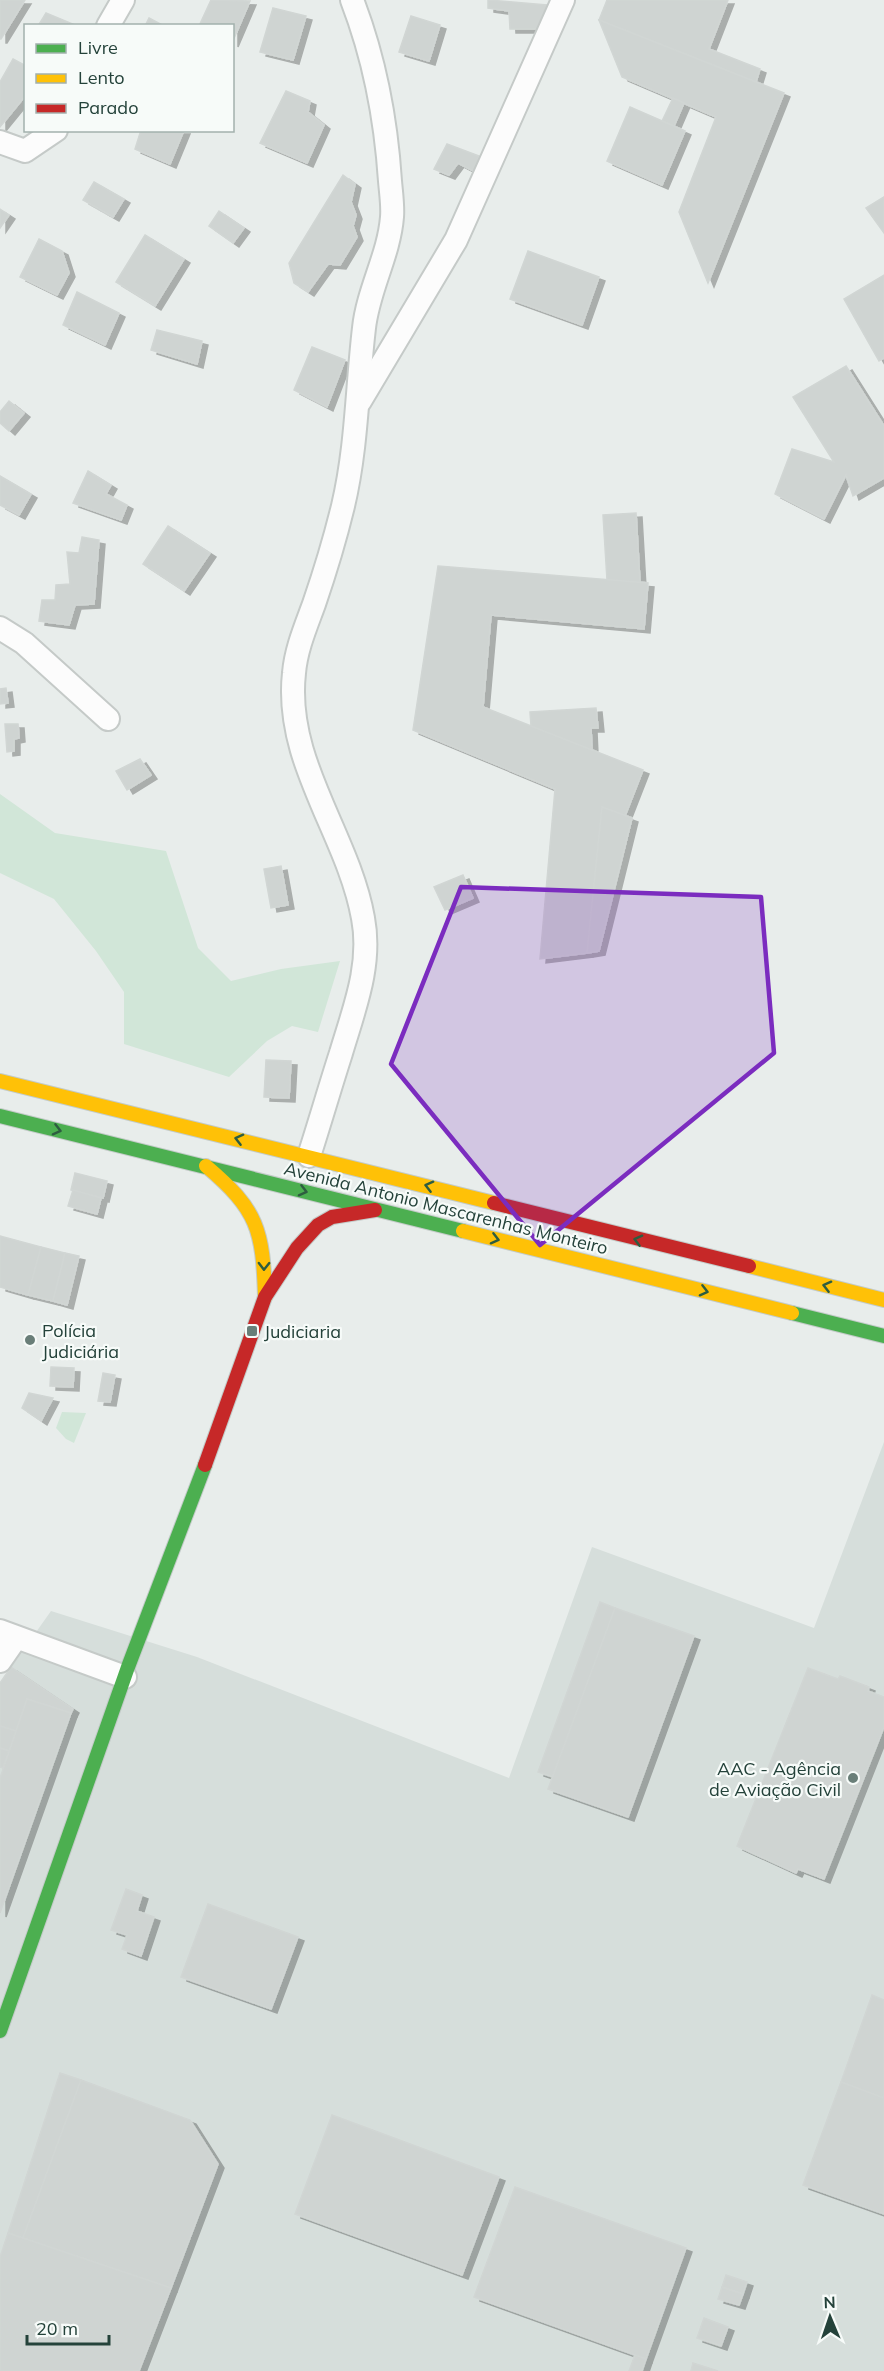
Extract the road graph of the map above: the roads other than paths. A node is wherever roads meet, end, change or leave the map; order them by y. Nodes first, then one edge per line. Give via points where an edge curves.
1 (123, 0) edge
2 (352, 0) edge
3 (563, 0) edge
4 (109, 24) edge
5 (53, 132) edge
6 (0, 142) edge
7 (358, 405) junction
8 (0, 628) edge
9 (108, 719) dead end
10 (0, 1081) edge
11 (0, 1116) edge
12 (309, 1156) junction
13 (206, 1166) junction
14 (377, 1210) junction
15 (265, 1297) junction
16 (884, 1300) edge
17 (884, 1336) edge
18 (8, 1635) edge
19 (0, 1661) edge
20 (125, 1677) junction
21 (0, 2031) edge

1 - 4 street
2 - 7 street via 382,111 392,217 364,324
3 - 7 street via 456,240
5 - 6 street via 25,152
7 - 12 street via 343,506 294,671 298,741 359,897 366,950 362,983
8 - 9 street via 24,644
12 -> 10 main road, Avenida Antonio Mascarenhas Monteiro
11 -> 13 main road, Avenida Antonio Mascarenhas Monteiro
16 -> 12 main road, Avenida Antonio Mascarenhas Monteiro
13 -> 14 main road, Avenida Antonio Mascarenhas Monteiro
13 -> 15 main road via 234,1188 255,1216 262,1237
14 - 15 main road via 334,1215 313,1228 300,1241
14 -> 17 main road, Avenida Antonio Mascarenhas Monteiro
15 - 20 main road via 186,1522
18 - 19 street
18 - 20 street
20 - 21 main road

